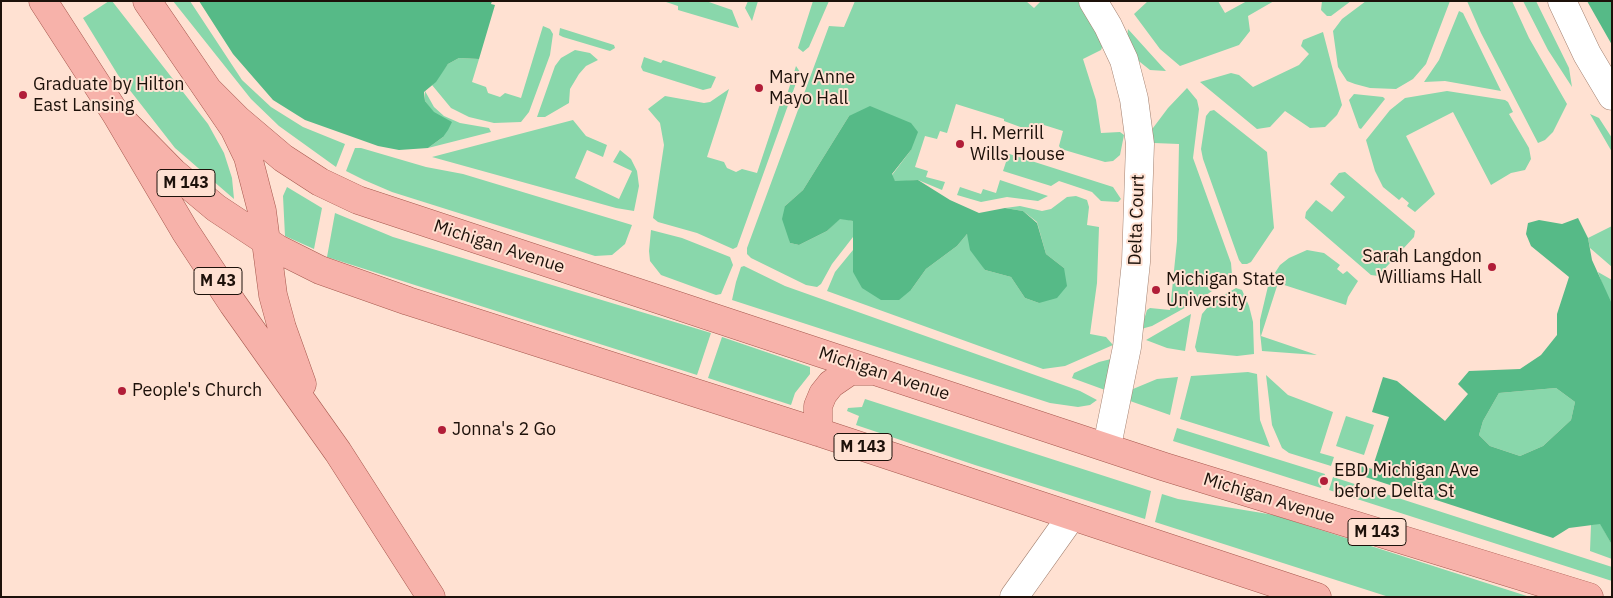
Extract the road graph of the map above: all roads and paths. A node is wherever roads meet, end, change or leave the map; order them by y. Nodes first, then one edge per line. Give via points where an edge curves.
1 (43, 1) edge
2 (147, 1) edge
3 (1093, 1) edge
4 (1562, 1) edge
5 (209, 91) junction
6 (1612, 96) edge
7 (116, 114) junction
8 (266, 241) junction
9 (877, 372) junction
10 (818, 432) junction
11 (330, 441) junction
12 (1107, 446) junction
13 (1072, 517) junction
14 (431, 597) edge
15 (1014, 597) edge
16 (1317, 597) edge
17 (1589, 597) edge

1 - 7 main road, M 43
2 - 5 main road, M 43
3 - 12 street, Delta Court via 1124,60 1134,99 1140,144 1135,271 1127,347
4 - 6 street via 1587,54
5 - 8 main road, M 43 via 234,128 248,157 259,195
5 - 9 main road, Michigan Avenue / M 143 via 270,148 333,189 384,209
7 - 8 main road, M 143 via 193,189
7 - 11 main road, M 43 via 185,231
8 - 10 main road, M 143 via 320,270 408,302
8 - 11 main road, M 43 via 273,295 282,328 301,382
9 - 10 main road via 850,370 831,384 822,394 818,406
9 - 12 main road, Michigan Avenue / M 143
10 - 13 main road, M 143
11 - 14 main road, M 43
12 - 17 main road, Michigan Avenue / M 143 via 1165,467
13 - 15 street
13 - 16 main road, M 143

